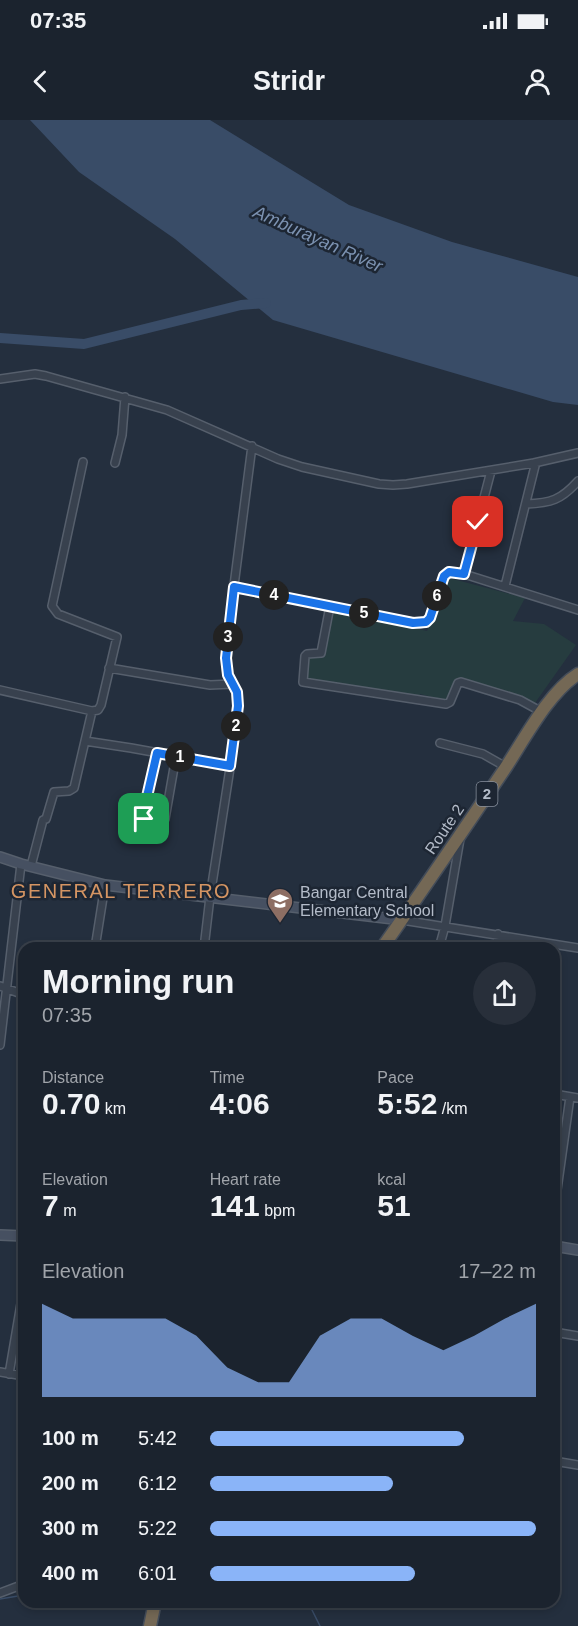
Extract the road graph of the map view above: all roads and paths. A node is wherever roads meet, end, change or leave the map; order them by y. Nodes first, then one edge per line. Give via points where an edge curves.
1 (0, 379) edge
2 (125, 397) junction
3 (252, 446) junction
4 (578, 453) edge
5 (82, 462) dead end
6 (115, 463) dead end
7 (534, 463) junction
8 (491, 471) junction
9 (578, 481) edge
10 (526, 504) junction
11 (464, 574) junction
12 (505, 586) junction
13 (234, 587) junction
14 (330, 606) junction
15 (578, 610) edge
16 (109, 668) junction
17 (578, 674) edge
18 (233, 684) junction
19 (0, 690) edge
20 (92, 711) junction
21 (542, 712) junction
22 (85, 741) junction
23 (440, 743) dead end
24 (157, 753) junction
25 (176, 756) junction
26 (230, 766) junction
27 (506, 768) junction
28 (462, 833) junction
29 (0, 857) edge
30 (21, 864) junction
31 (31, 866) junction
32 (105, 885) junction
33 (210, 897) junction
34 (402, 920) junction
35 (445, 926) junction
36 (498, 934) junction
37 (96, 942) edge
38 (205, 942) edge
39 (386, 942) edge
40 (441, 942) edge
41 (497, 942) edge
42 (544, 942) edge
43 (560, 945) edge
44 (578, 948) edge
45 (4, 988) edge
46 (0, 1045) edge
47 (574, 1097) edge
48 (560, 1177) edge
49 (0, 1235) edge
50 (18, 1236) edge
51 (560, 1247) edge
52 (578, 1250) edge
53 (18, 1321) edge
54 (560, 1333) edge
55 (578, 1336) edge
56 (0, 1372) edge
57 (9, 1374) junction
58 (18, 1375) edge
59 (560, 1462) edge
60 (578, 1465) edge
61 (18, 1586) edge
62 (0, 1593) edge
63 (154, 1608) edge
64 (150, 1626) edge

1 - 2 street via 35,374
2 - 3 street
2 - 6 street
3 - 8 street via 302,467 386,485
3 - 13 street
4 - 7 street
5 - 16 street via 52,606 58,614 116,636
7 - 8 street
7 - 10 street
8 - 11 street
9 - 10 street via 556,500
10 - 12 street
11 - 12 street
11 - 14 street via 449,572 444,576 430,618 423,623
12 - 15 street
13 - 14 street
13 - 18 street via 226,658
14 - 21 street via 321,653 305,656 303,682 446,704 461,682 520,700
16 - 18 street via 210,685
16 - 20 street via 100,708
17 - 21 highway, Route 2 / 2 via 567,681
18 - 26 street via 238,706
19 - 20 street
20 - 22 street
21 - 27 highway, Route 2 / 2
22 - 24 street
22 - 31 street via 74,788 54,792
23 - 27 street via 483,754
24 - 25 street
24 - 25 street via 143,818 157,825 165,819
25 - 26 street
26 - 33 street
27 - 28 highway, Route 2 / 2
28 - 34 highway, Route 2 / 2
28 - 35 street
29 - 30 street
30 - 31 street
30 - 45 street
31 - 32 street
32 - 33 street
32 - 37 street
33 - 34 street
33 - 38 street
34 - 35 street
34 - 39 highway, Route 2 / 2
35 - 36 street
35 - 40 street
36 - 41 street
36 - 42 street
43 - 44 street
45 - 46 street
47 - 48 street
49 - 50 street
51 - 52 street
53 - 57 street
54 - 55 street
56 - 57 street
57 - 58 street
59 - 60 street
61 - 62 street
63 - 64 highway

